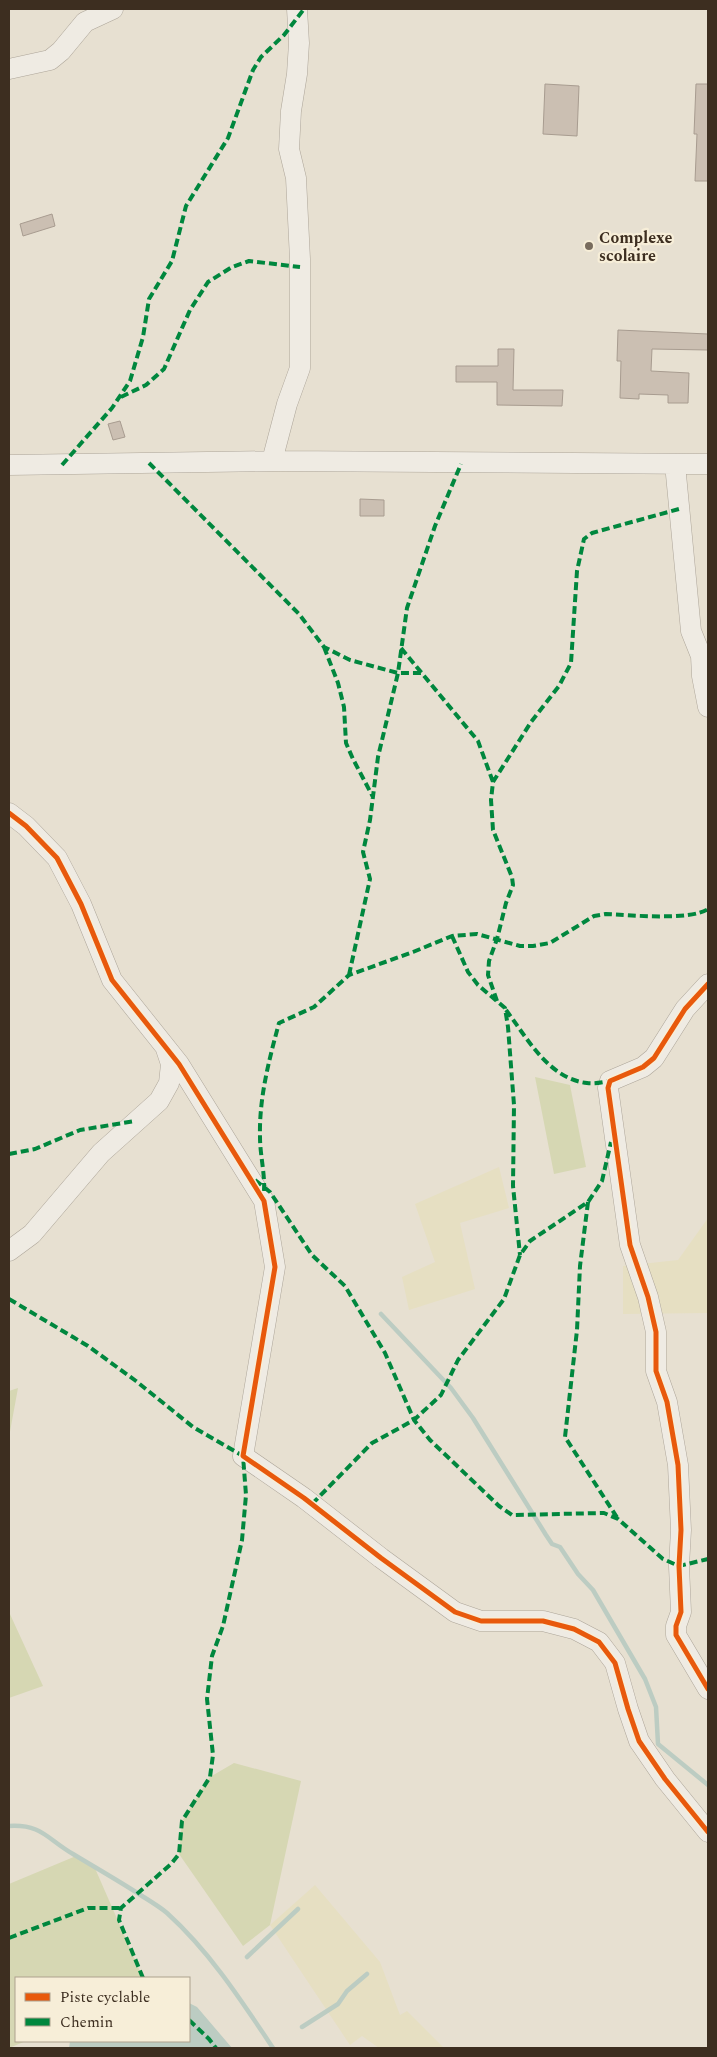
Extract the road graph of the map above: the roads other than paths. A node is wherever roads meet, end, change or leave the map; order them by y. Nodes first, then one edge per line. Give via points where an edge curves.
1 (113, 9) edge
2 (297, 9) edge
3 (9, 69) edge
4 (272, 461) junction
5 (9, 464) edge
6 (674, 464) junction
7 (708, 464) edge
8 (705, 659) edge
9 (708, 707) edge
10 (9, 812) edge
11 (708, 984) edge
12 (164, 1045) junction
13 (9, 1251) edge
14 (708, 1689) edge
15 (708, 1832) edge

1 - 3 street via 85,22 50,60
2 - 4 street via 298,58 289,149 296,178 300,368
4 - 5 street
4 - 6 street
6 - 7 street
6 - 8 street via 691,631
8 - 9 street via 702,676
10 - 12 street via 57,858 81,904 112,980
11 - 14 street via 685,1009 654,1058 643,1067 610,1081 608,1088 630,1246 656,1332 656,1371 667,1402 678,1464 681,1612 676,1635
12 - 13 street via 171,1064 169,1083 159,1101 101,1153 32,1234
12 - 15 street via 264,1201 275,1267 242,1456 304,1498 455,1612 480,1621 543,1621 574,1629 599,1642 615,1663 639,1741

